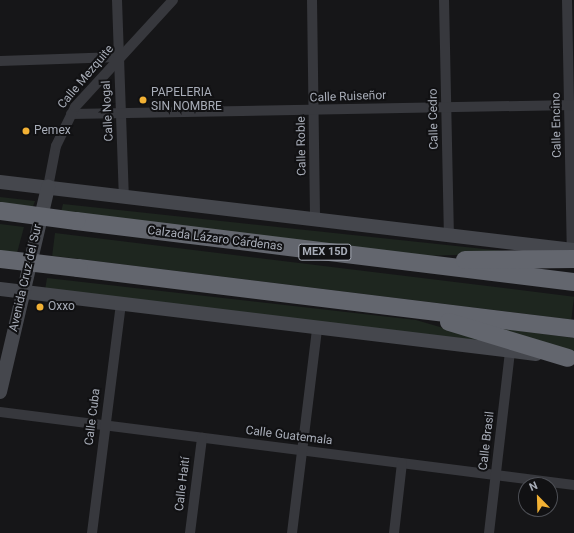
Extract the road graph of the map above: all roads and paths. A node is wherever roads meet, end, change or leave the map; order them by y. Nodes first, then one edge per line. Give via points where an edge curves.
1 (117, 0) edge
2 (173, 0) edge
3 (312, 0) edge
4 (444, 0) edge
5 (567, 0) edge
6 (118, 57) junction
7 (0, 61) edge
8 (572, 105) edge
9 (447, 107) junction
10 (314, 112) junction
11 (122, 113) junction
12 (71, 114) junction
13 (0, 182) edge
14 (48, 188) junction
15 (124, 196) junction
16 (0, 211) edge
17 (315, 219) junction
18 (450, 237) junction
19 (574, 253) edge
20 (0, 259) edge
21 (392, 261) junction
22 (574, 282) edge
23 (0, 290) edge
24 (23, 292) junction
25 (121, 305) junction
26 (400, 308) junction
27 (317, 328) junction
28 (574, 329) edge
29 (510, 351) junction
30 (571, 359) edge
31 (0, 392) edge
32 (0, 412) edge
33 (105, 426) junction
34 (202, 438) junction
35 (303, 451) junction
36 (402, 463) junction
37 (496, 475) junction
38 (574, 485) edge
39 (92, 533) edge
40 (190, 533) edge
41 (292, 533) edge
42 (394, 533) edge
43 (489, 533) edge

1 - 6 street, Calle Nogal
2 - 6 street, Calle Mezquite
3 - 10 street, Calle Roble
4 - 9 street, Calle Cedro
5 - 8 street, Calle Encino
6 - 7 street
6 - 11 street, Calle Nogal
6 - 12 street, Calle Mezquite
8 - 9 street, Calle Ruiseñor
8 - 19 street, Calle Encino
9 - 10 street, Calle Ruiseñor
9 - 18 street, Calle Cedro
10 - 11 street, Calle Ruiseñor
10 - 17 street, Calle Roble
11 - 12 street, Calle Ruiseñor
11 - 15 street, Calle Nogal
12 - 14 street, Calle Mezquite via 56,146
13 - 14 main road
14 - 15 main road
14 - 24 main road, Avenida Cruz del Sur
15 - 17 main road
16 - 21 highway, Calzada Lázaro Cárdenas / MEX 15D, bridge
17 - 18 main road
18 - 19 main road
19 - 21 highway
20 - 26 highway, bridge
21 - 22 highway, Calzada Lázaro Cárdenas / MEX 15D
23 - 24 main road
24 - 25 main road
24 - 31 main road, Avenida Cruz del Sur
25 - 27 main road
25 - 33 street, Calle Cuba
26 - 28 highway
26 - 30 highway
27 - 29 main road
27 - 35 street
29 - 30 main road
29 - 37 street, Calle Brasil
32 - 33 street, Calle Guatemala
33 - 34 street, Calle Guatemala
33 - 39 street, Calle Cuba
34 - 35 street, Calle Guatemala
34 - 40 street, Calle Haití
35 - 36 street, Calle Guatemala
35 - 41 street
36 - 37 street, Calle Guatemala
36 - 42 street
37 - 38 street, Calle Guatemala
37 - 43 street, Calle Brasil

